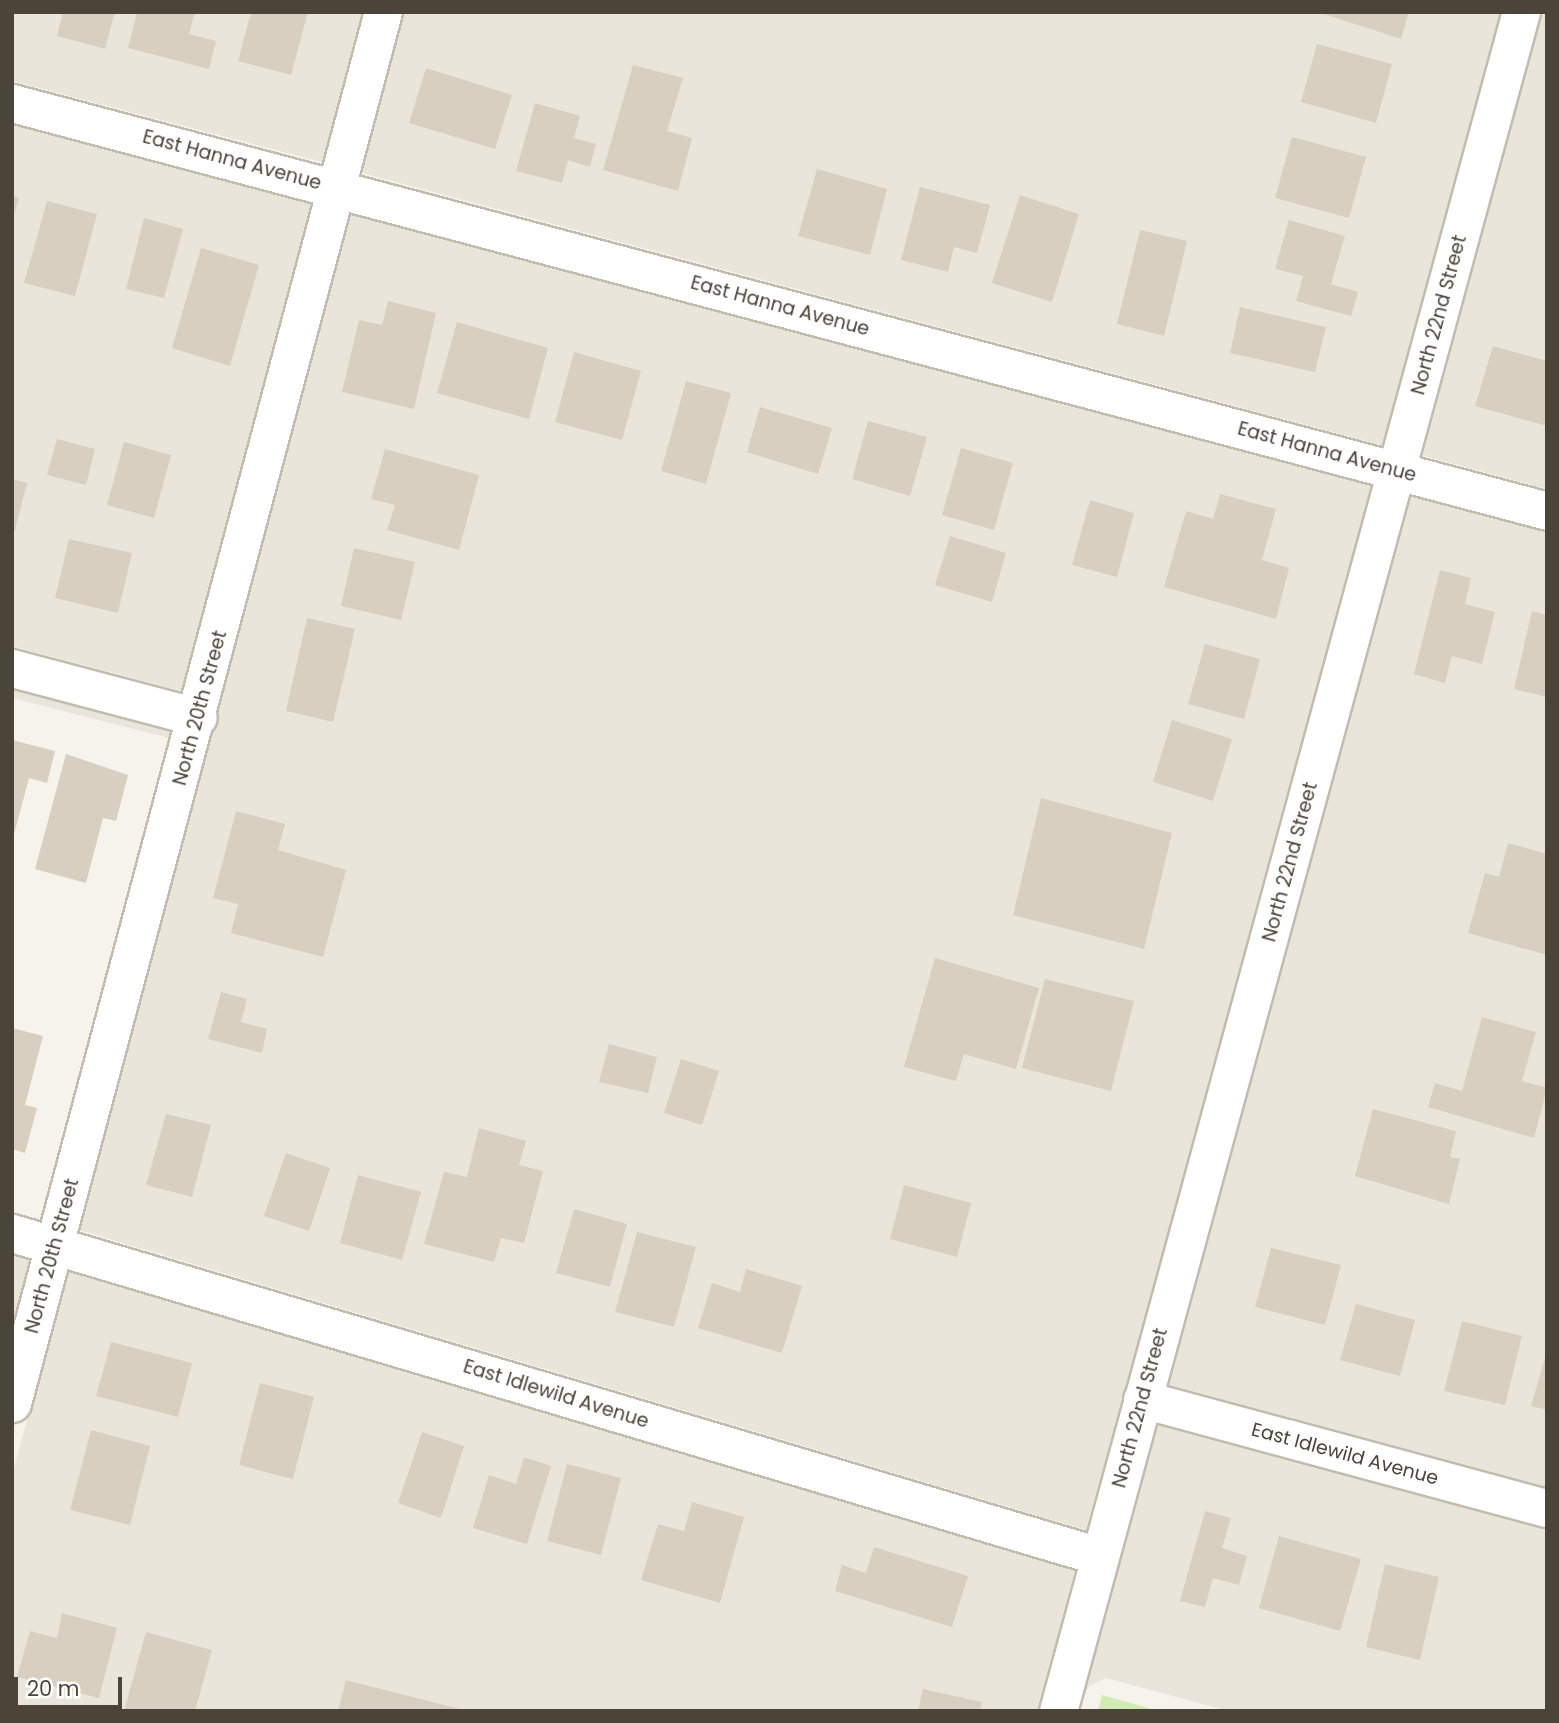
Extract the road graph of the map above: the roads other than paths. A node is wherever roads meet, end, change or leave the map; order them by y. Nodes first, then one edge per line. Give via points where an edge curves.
1 (383, 12) edge
2 (1521, 12) edge
3 (12, 103) edge
4 (338, 188) junction
5 (1397, 471) junction
6 (1547, 511) edge
7 (12, 667) edge
8 (198, 717) junction
9 (12, 1233) edge
10 (55, 1244) junction
11 (1142, 1399) junction
12 (12, 1404) edge
13 (1547, 1508) edge
14 (1099, 1556) junction
15 (1058, 1711) edge

1 - 4 street, North 20th Street
2 - 5 street, North 22nd Street
3 - 4 street, East Hanna Avenue
4 - 5 street, East Hanna Avenue
4 - 8 street, North 20th Street
5 - 6 street, East Hanna Avenue
5 - 11 street, North 22nd Street
7 - 8 street
8 - 10 street, North 20th Street
9 - 10 street, East Idlewild Avenue
10 - 12 street, North 20th Street
10 - 14 street, East Idlewild Avenue
11 - 13 street, East Idlewild Avenue
11 - 14 street, North 22nd Street
14 - 15 street, North 22nd Street

